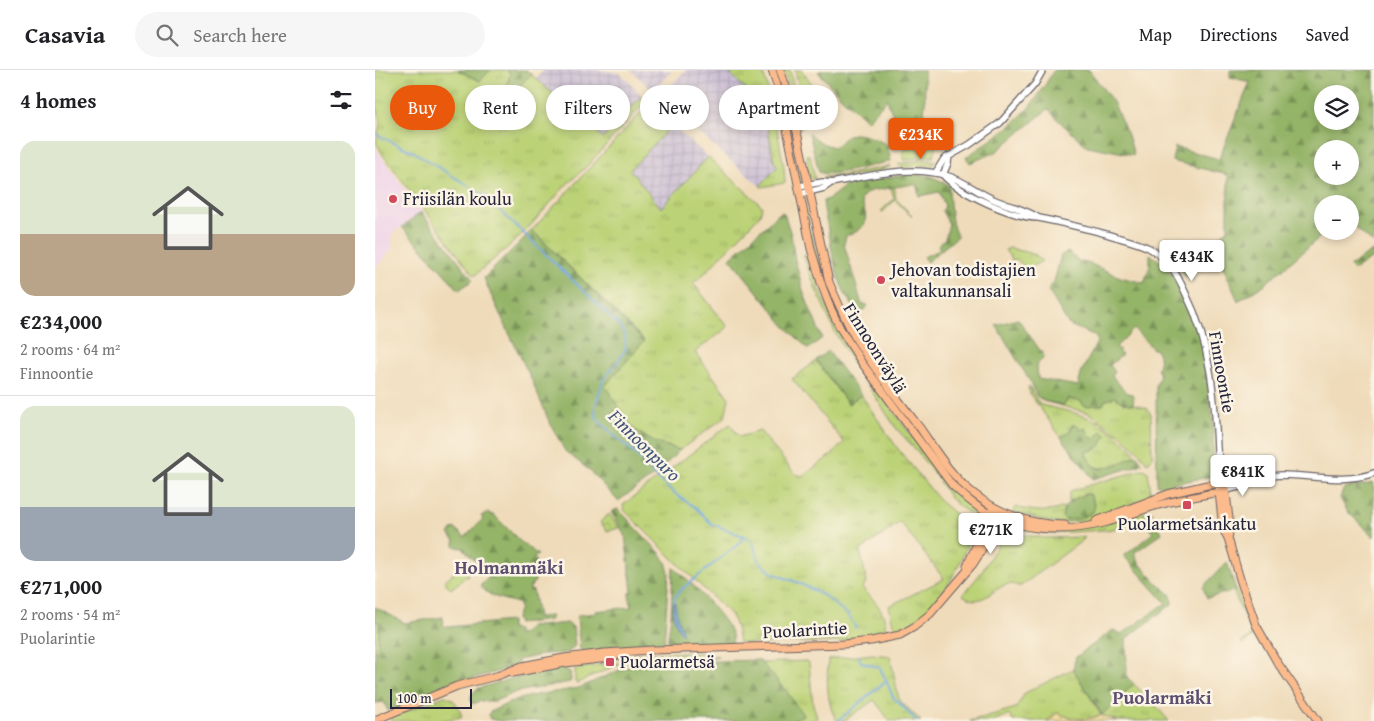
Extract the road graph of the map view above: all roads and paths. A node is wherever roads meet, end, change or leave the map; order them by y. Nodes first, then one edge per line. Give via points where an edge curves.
1 (772, 70) edge
2 (780, 70) edge
3 (1043, 70) edge
4 (949, 156) junction
5 (936, 172) junction
6 (943, 174) junction
7 (809, 188) junction
8 (799, 190) junction
9 (1374, 473) edge
10 (1222, 488) junction
11 (995, 513) junction
12 (375, 720) edge
13 (1317, 721) edge

1 - 8 main road, Finnoonväylä via 780,94
2 - 7 main road, Finnoonväylä
3 - 4 street via 1035,84 1000,123
4 - 5 street via 942,160
4 - 6 street
5 - 6 street, Finnoontie
5 - 7 street, Finnoontie via 896,171 823,182
6 - 10 street, Finnoontie via 1039,218 1101,232 1139,245 1168,263 1189,299 1203,335 1211,378
7 - 8 street, Finnoontie
7 - 11 main road, Finnoonväylä via 829,282 858,343 955,476
8 - 11 main road, Finnoonväylä via 819,278 848,341 952,485 968,500
9 - 10 street via 1345,479 1270,476
10 - 11 main road via 1168,494 1085,523 1059,525
10 - 13 main road, Finnoontie via 1230,528 1228,538 1261,634
11 - 12 main road, Puolarintie via 980,553 962,577 930,614 900,635 827,645 652,650 562,658 522,666 457,686

